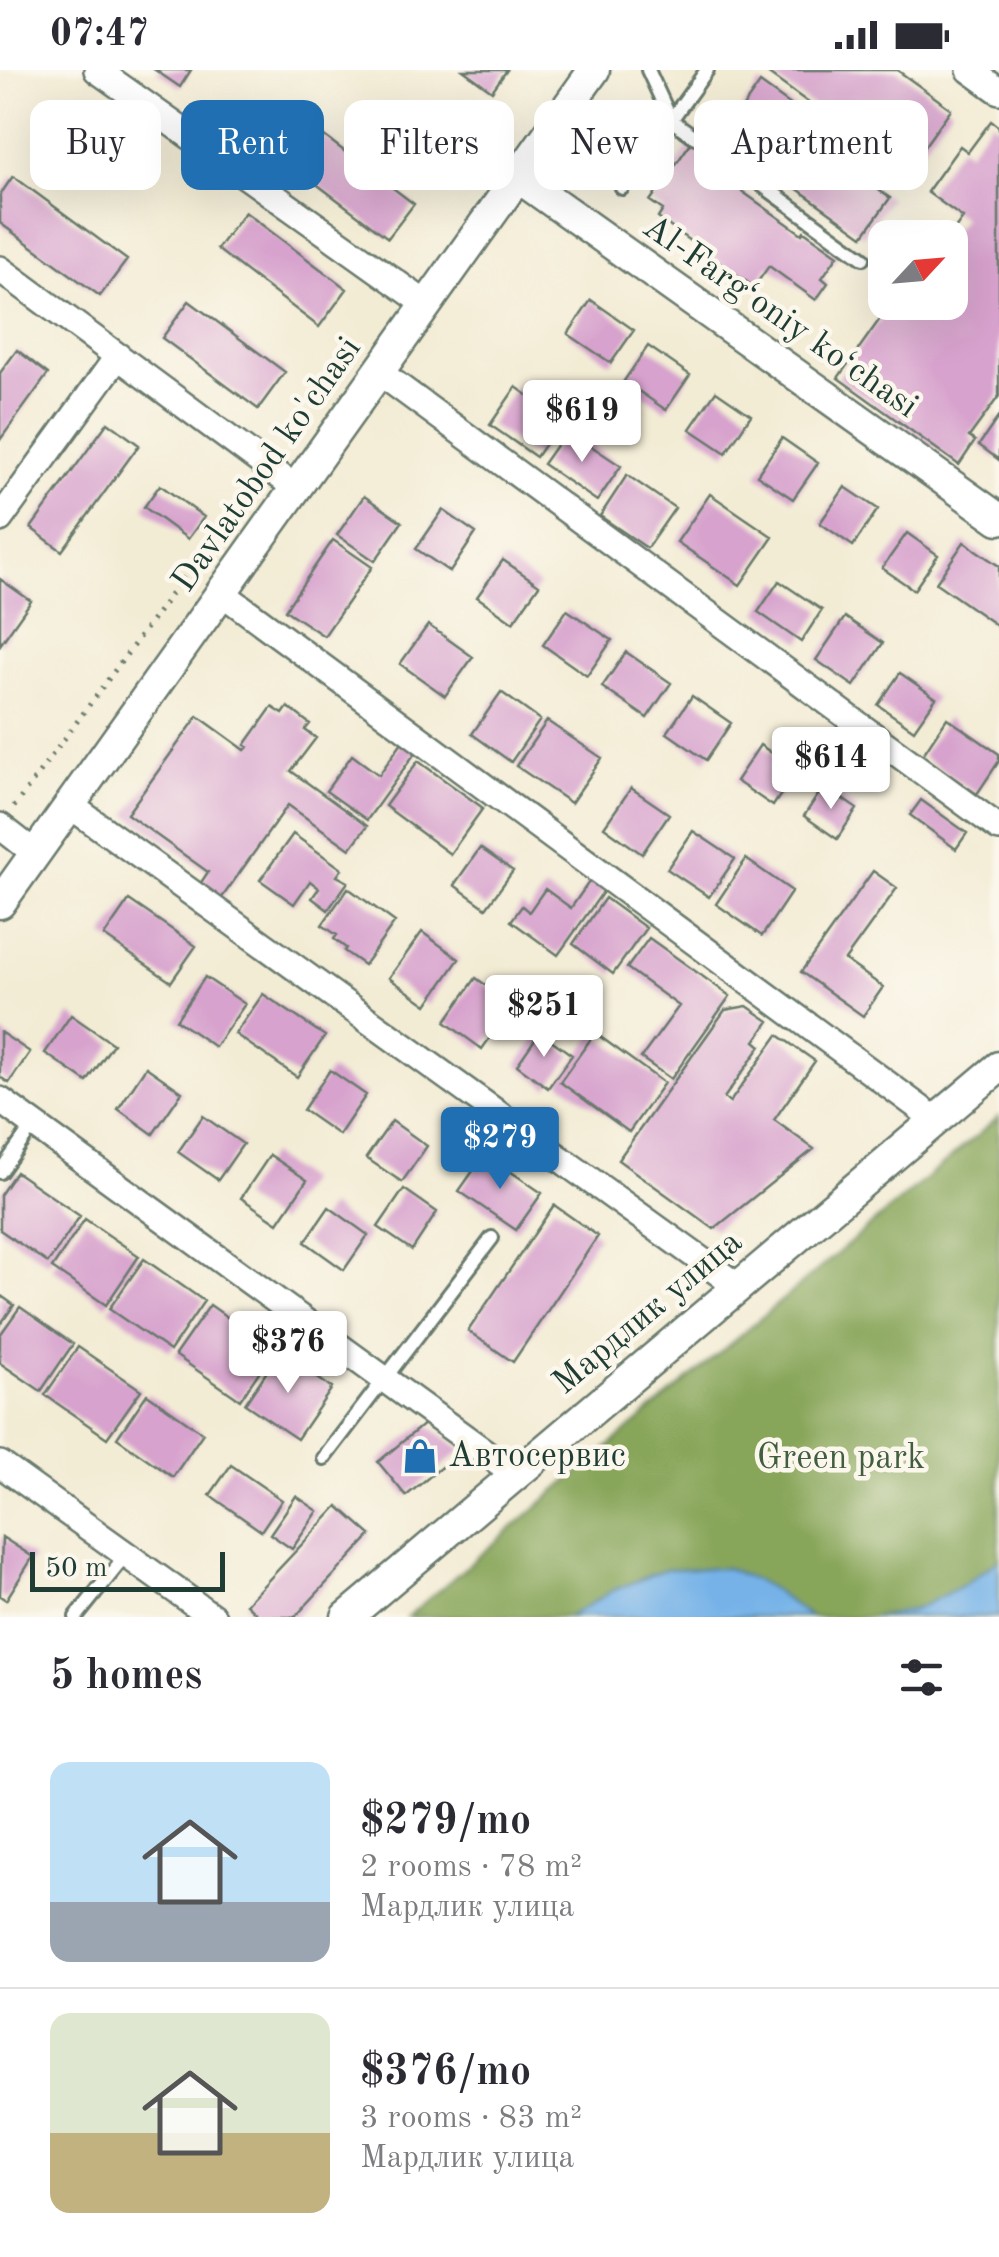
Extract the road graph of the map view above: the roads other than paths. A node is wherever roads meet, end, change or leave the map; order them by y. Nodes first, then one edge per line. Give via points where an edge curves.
1 (98, 70) edge
2 (594, 70) edge
3 (648, 70) edge
4 (706, 70) edge
5 (970, 70) edge
6 (999, 91) edge
7 (662, 100) edge
8 (674, 116) edge
9 (518, 176) junction
10 (769, 190) edge
11 (864, 258) dead end
12 (0, 269) edge
13 (426, 304) junction
14 (118, 356) junction
15 (379, 372) junction
16 (296, 488) junction
17 (999, 518) edge
18 (0, 519) edge
19 (222, 594) junction
20 (72, 806) junction
21 (6, 818) edge
22 (999, 828) edge
23 (36, 854) junction
24 (0, 903) edge
25 (999, 1067) edge
26 (0, 1100) edge
27 (936, 1120) junction
28 (34, 1124) junction
29 (0, 1172) edge
30 (492, 1238) dead end
31 (737, 1286) junction
32 (385, 1380) junction
33 (324, 1458) dead end
34 (0, 1464) edge
35 (516, 1474) junction
36 (126, 1555) junction
37 (76, 1617) edge
38 (212, 1617) edge
39 (348, 1617) edge

1 - 13 street
2 - 9 street, Davlatobod ko'chasi
3 - 7 lane
4 - 8 lane
5 - 6 street
9 - 13 street, Davlatobod ko'chasi
9 - 17 street, Al-Farg‘oniy ko‘chasi
10 - 11 lane
12 - 14 street
13 - 15 street, Davlatobod ko'chasi
14 - 16 street
14 - 18 street
15 - 16 street, Davlatobod ko'chasi
15 - 22 street
16 - 19 street, Davlatobod ko'chasi
19 - 20 street, Davlatobod ko'chasi
19 - 27 street
20 - 23 street, Davlatobod ko'chasi
20 - 31 street
21 - 23 street
23 - 24 street, Davlatobod ko'chasi
25 - 27 street, Мардлик улица
26 - 28 street
27 - 31 street, Мардлик улица
28 - 29 lane
28 - 32 street
30 - 32 lane
31 - 35 street, Мардлик улица
32 - 33 lane
32 - 35 street
34 - 36 street
35 - 39 street, Мардлик улица
36 - 37 lane
36 - 38 street

